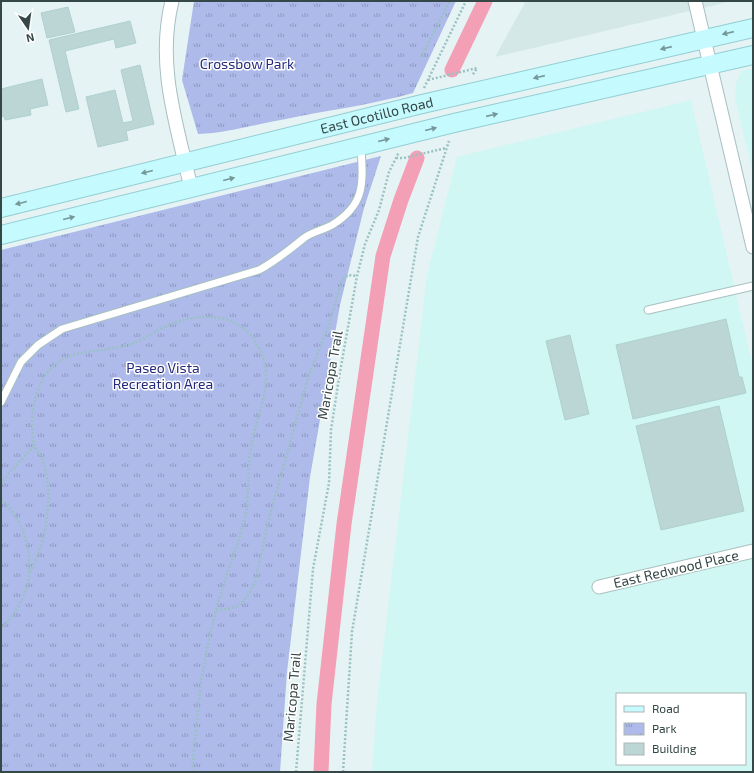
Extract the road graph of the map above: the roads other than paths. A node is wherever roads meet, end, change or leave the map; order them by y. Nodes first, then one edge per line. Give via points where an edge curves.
1 (172, 1) edge
2 (695, 1) edge
3 (753, 28) edge
4 (704, 39) junction
5 (753, 55) edge
6 (709, 65) junction
7 (361, 146) junction
8 (185, 163) junction
9 (191, 188) junction
10 (1, 208) edge
11 (2, 230) edge
12 (753, 247) edge
13 (753, 286) edge
14 (648, 310) dead end
15 (1, 402) edge
16 (753, 551) edge
17 (599, 587) dead end

1 - 8 street via 165,36 166,74
2 - 4 street
3 -> 4 main road, East Ocotillo Road
4 - 6 street
4 -> 8 main road, East Ocotillo Road via 464,94
5 - 6 main road, East Ocotillo Road
7 -> 6 main road, East Ocotillo Road
6 - 12 street
9 -> 7 main road, East Ocotillo Road
7 - 15 lane via 360,197 343,217 305,237 275,262 259,270 62,329 38,345 21,362
8 - 9 street
8 -> 10 main road, East Ocotillo Road
11 -> 9 main road, East Ocotillo Road
13 - 14 lane
16 - 17 street, East Redwood Place

